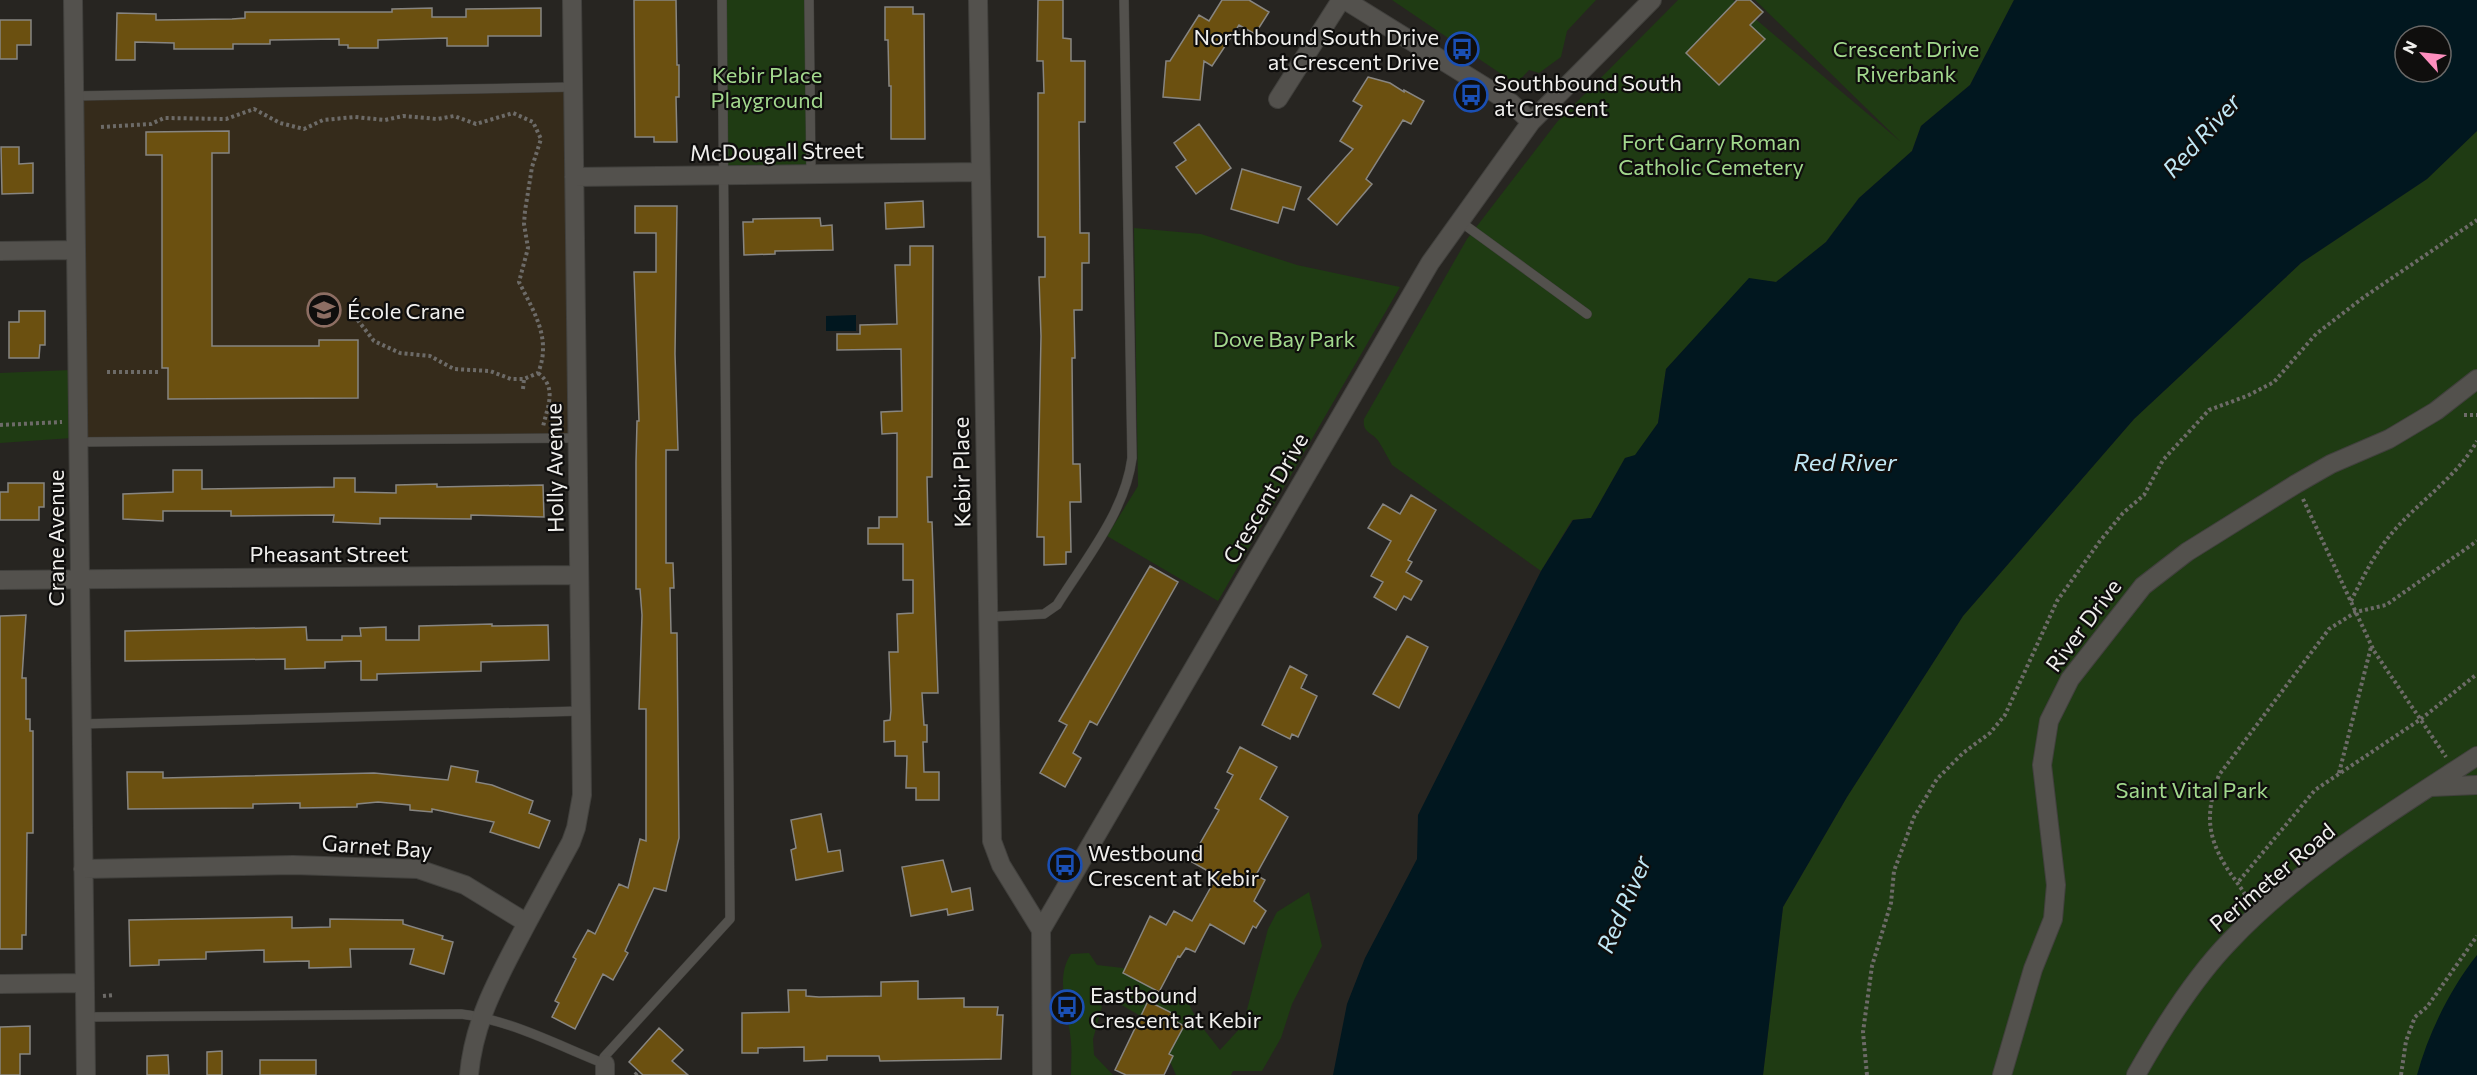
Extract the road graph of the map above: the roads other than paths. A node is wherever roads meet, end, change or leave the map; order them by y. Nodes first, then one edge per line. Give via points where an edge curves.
1 (74, 0) edge
2 (572, 0) edge
3 (722, 0) edge
4 (809, 0) edge
5 (978, 0) edge
6 (1124, 0) edge
7 (1343, 0) edge
8 (1652, 0) edge
9 (574, 87) junction
10 (73, 96) junction
11 (1278, 99) dead end
12 (1531, 122) junction
13 (980, 172) junction
14 (811, 174) junction
15 (723, 175) junction
16 (574, 177) junction
17 (1458, 220) junction
18 (75, 250) junction
19 (0, 252) edge
20 (1587, 314) dead end
21 (2477, 379) edge
22 (578, 438) junction
23 (78, 442) junction
24 (579, 575) junction
25 (79, 579) junction
26 (0, 580) edge
27 (987, 617) junction
28 (581, 711) junction
29 (80, 724) junction
30 (2477, 756) edge
31 (2477, 784) edge
32 (2429, 787) junction
33 (83, 869) junction
34 (527, 923) junction
35 (1041, 930) junction
36 (85, 983) junction
37 (0, 984) edge
38 (480, 1016) junction
39 (85, 1017) junction
40 (605, 1070) edge
41 (86, 1075) edge
42 (469, 1075) edge
43 (1042, 1075) edge
44 (2002, 1075) edge
45 (2136, 1075) edge

1 - 10 street, Crane Avenue
2 - 9 street, Holly Avenue
3 - 15 lane
4 - 14 lane
5 - 13 street, Kebir Place
6 - 27 lane via 1130,476 1120,502 1057,605 1044,614
7 - 11 street
7 - 12 street via 1511,103
8 - 12 street, Crescent Drive
9 - 10 lane
9 - 16 street, Holly Avenue
10 - 18 street, Crane Avenue
12 - 17 street, Crescent Drive
13 - 14 street, McDougall Street
13 - 27 street, Kebir Place
14 - 15 street, McDougall Street
15 - 16 street, McDougall Street
15 - 40 lane via 729,919 604,1057
16 - 22 street, Holly Avenue
17 - 20 lane
17 - 35 street, Crescent Drive
18 - 19 street
18 - 23 street, Crane Avenue
21 - 44 street, River Drive via 2389,440 2331,464 2187,552 2143,586 2070,679 2049,721 2042,765 2056,885 2053,919 2033,969
22 - 23 lane
22 - 24 street, Holly Avenue
23 - 25 street, Crane Avenue
24 - 25 street, Pheasant Street
24 - 28 street, Holly Avenue
25 - 26 street, Pheasant Street
25 - 29 street, Crane Avenue
27 - 35 street, Kebir Place via 992,841 1001,865
28 - 29 lane
28 - 34 street, Holly Avenue via 582,795 576,828
29 - 33 street, Crane Avenue
30 - 32 street, Perimeter Road
31 - 32 street
32 - 45 street, Perimeter Road via 2336,851 2230,941 2198,979
33 - 34 street, Garnet Bay via 293,865 418,869 465,885
33 - 36 street, Crane Avenue
34 - 38 street
35 - 43 street
36 - 37 street
36 - 39 street, Crane Avenue
38 - 39 lane
38 - 40 lane
38 - 42 street
39 - 41 street, Crane Avenue

